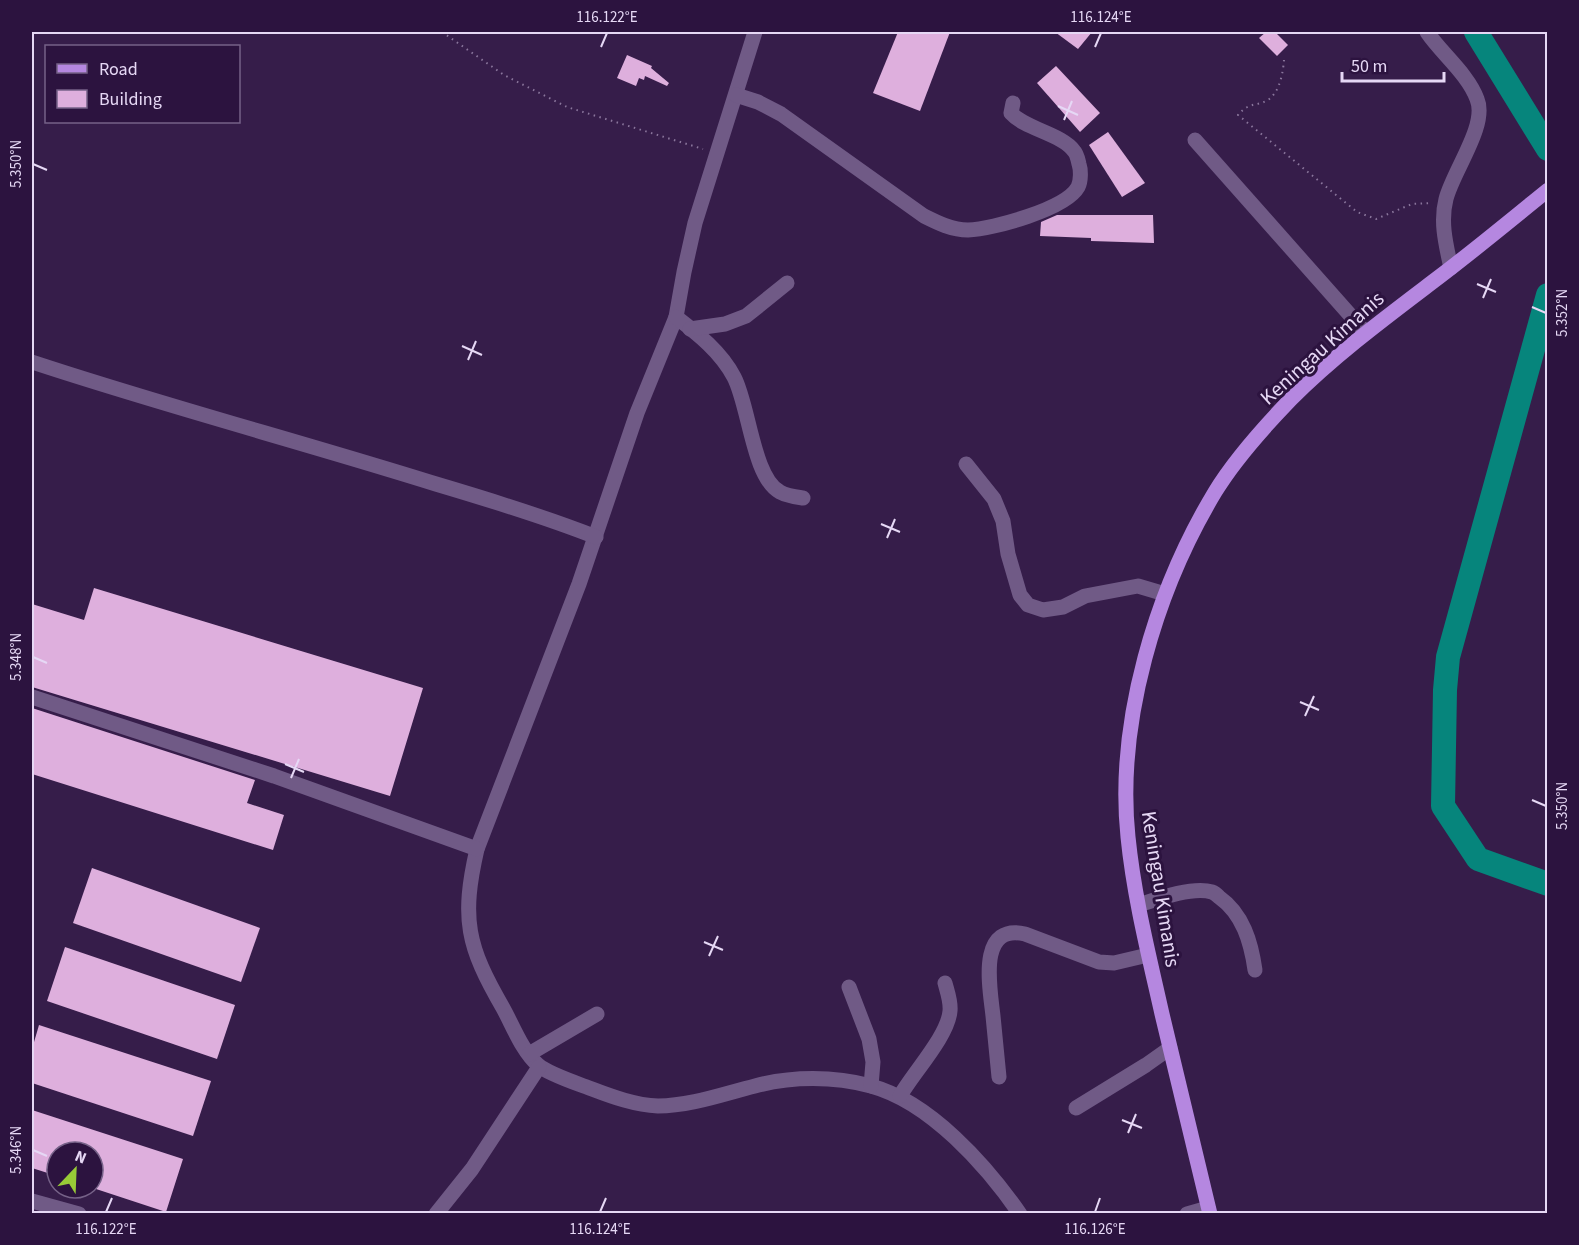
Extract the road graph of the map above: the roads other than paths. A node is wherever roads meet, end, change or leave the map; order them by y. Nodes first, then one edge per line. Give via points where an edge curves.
1 (755, 32) edge
2 (1427, 32) edge
3 (736, 95) junction
4 (1013, 103) dead end
5 (1195, 140) dead end
6 (1548, 190) edge
7 (1451, 268) junction
8 (787, 283) dead end
9 (676, 317) junction
10 (690, 328) junction
11 (1366, 333) junction
12 (32, 362) edge
13 (966, 464) dead end
14 (803, 498) dead end
15 (596, 537) junction
16 (1166, 594) junction
17 (32, 697) edge
18 (477, 849) junction
19 (1138, 905) junction
20 (1148, 955) junction
21 (1255, 970) dead end
22 (945, 982) dead end
23 (849, 987) dead end
24 (597, 1014) dead end
25 (1170, 1048) junction
26 (529, 1054) junction
27 (539, 1067) junction
28 (999, 1077) dead end
29 (871, 1086) junction
30 (900, 1096) junction
31 (1076, 1108) dead end
32 (36, 1206) edge
33 (1209, 1211) edge
34 (79, 1214) edge
35 (436, 1214) edge
36 (1020, 1214) edge
37 (1186, 1214) edge

1 - 3 street
2 - 7 street via 1471,89 1480,107 1475,130 1446,200 1443,220
3 - 4 street via 781,114 924,216 966,230 1027,217 1066,200 1079,186 1075,151 1017,120 1011,113
3 - 9 street via 695,223
5 - 11 street
6 - 7 main road, Keningau Kimanis
7 - 11 main road, Keningau Kimanis
8 - 10 street via 746,316 725,324
9 - 10 street
9 - 15 street
10 - 14 street via 704,339 734,377 757,457 769,482 779,492
11 - 16 main road, Keningau Kimanis via 1293,398 1242,456 1216,491
12 - 15 street via 552,519
13 - 16 street via 993,499 1003,521 1020,595 1028,605 1053,609 1085,596 1138,586
15 - 18 street
16 - 19 main road, Keningau Kimanis via 1144,661 1128,762 1127,836
17 - 18 street via 274,776
18 - 26 street via 467,918 473,948 487,981
19 - 20 main road, Keningau Kimanis
19 - 21 street via 1167,895 1212,892 1232,906 1245,928
20 - 25 main road, Keningau Kimanis
20 - 28 street via 1114,963 1099,962 1014,931 1001,937 987,967
22 - 30 street via 950,1004 948,1019
23 - 29 street via 869,1040 873,1062
24 - 26 street
25 - 31 street
25 - 33 main road, Keningau Kimanis
26 - 27 street
27 - 29 street via 620,1099 655,1106 789,1079 823,1078
27 - 35 street via 472,1169
29 - 30 street
30 - 36 street via 933,1118 1004,1191
32 - 34 street
33 - 37 street

